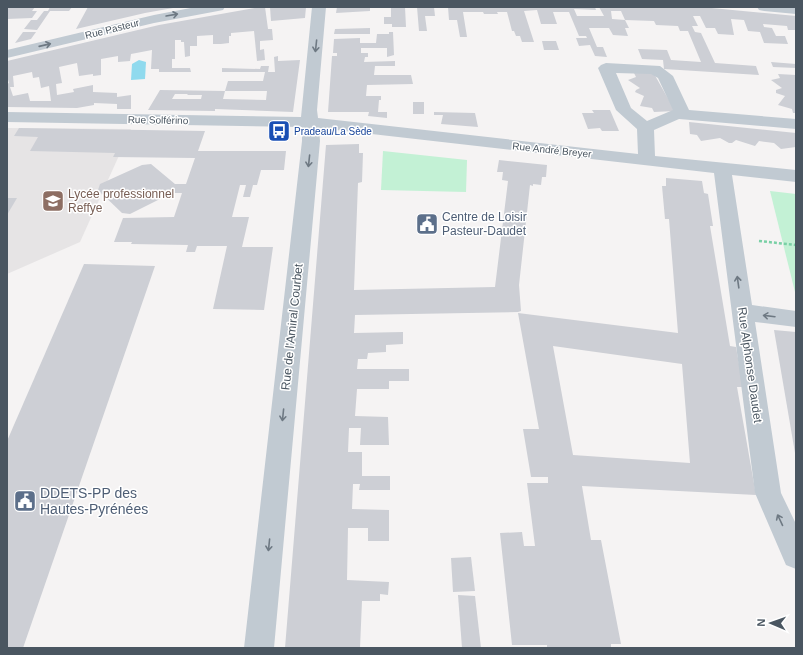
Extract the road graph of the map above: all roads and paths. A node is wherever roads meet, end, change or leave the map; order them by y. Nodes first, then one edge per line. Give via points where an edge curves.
1 (218, 7) edge
2 (319, 7) edge
3 (764, 7) edge
4 (796, 10) edge
5 (7, 54) edge
6 (683, 114) junction
7 (7, 117) edge
8 (309, 122) junction
9 (796, 124) edge
10 (645, 128) junction
11 (647, 161) junction
12 (722, 169) junction
13 (796, 176) edge
14 (732, 238) junction
15 (796, 245) edge
16 (742, 312) junction
17 (796, 319) edge
18 (796, 555) edge
19 (259, 648) edge

5 -> 1 street, Rue Pasteur via 154,19
2 -> 8 street, Rue de l'Amiral Courbet
3 - 4 street
6 - 9 street
6 - 10 street via 677,114
6 - 10 street via 665,76 655,69 606,68 624,110
7 - 8 street, Rue Solférino
8 - 11 street, Rue André Breyer
8 -> 19 street, Rue de l'Amiral Courbet via 311,141
10 - 11 street
11 - 12 street, Rue André Breyer
12 - 13 street, Rue André Breyer
12 - 14 street, Rue Alphonse Daudet
14 - 15 path
16 -> 14 street, Rue Alphonse Daudet
17 -> 16 street
18 -> 16 street, Rue Alphonse Daudet via 768,493

